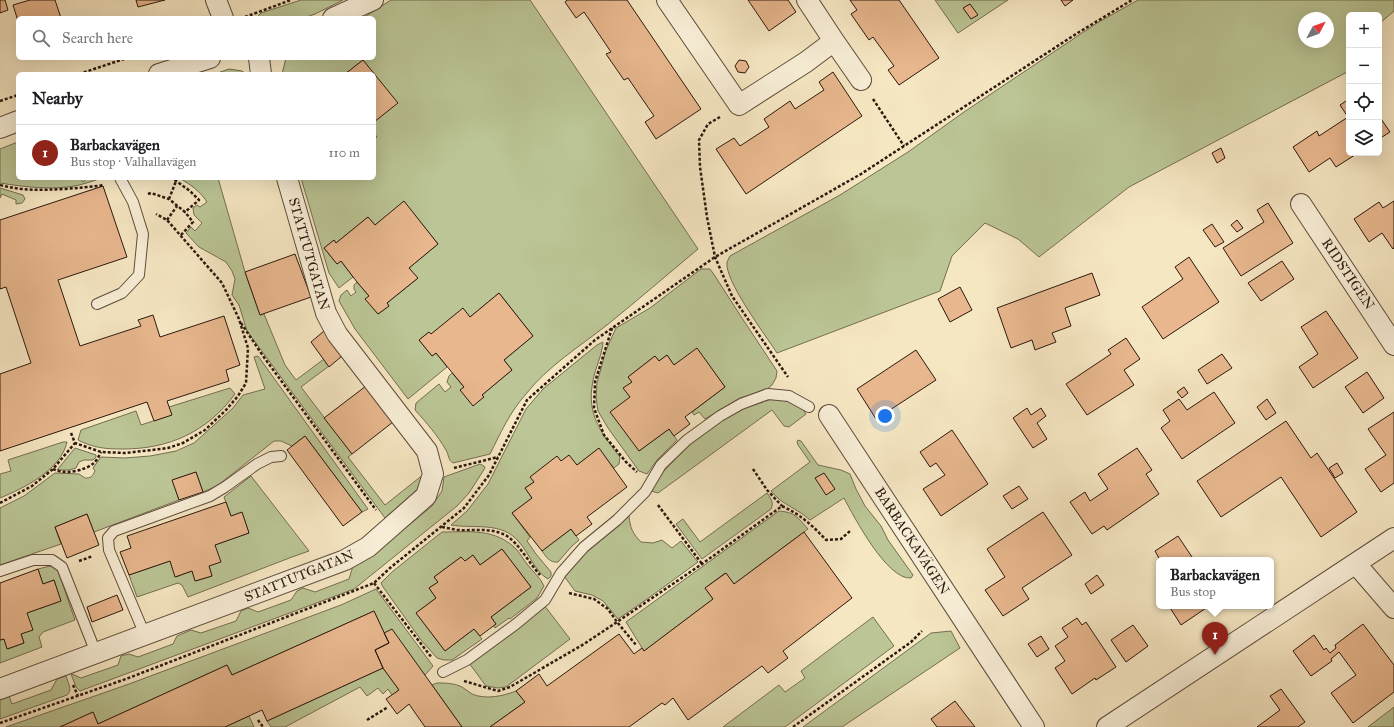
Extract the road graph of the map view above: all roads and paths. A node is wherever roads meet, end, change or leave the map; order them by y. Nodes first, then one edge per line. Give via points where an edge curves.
1 (216, 0) edge
2 (291, 0) edge
3 (373, 0) edge
4 (807, 0) edge
5 (1132, 0) edge
6 (670, 1) edge
7 (222, 16) edge
8 (248, 16) edge
9 (337, 16) edge
10 (834, 41) junction
11 (121, 60) edge
12 (204, 60) edge
13 (259, 60) edge
14 (85, 72) edge
15 (165, 72) edge
16 (261, 72) edge
17 (861, 80) joint
18 (739, 105) junction
19 (16, 123) edge
20 (0, 128) edge
21 (904, 146) junction
22 (115, 180) edge
23 (121, 180) edge
24 (176, 180) joint
25 (288, 180) edge
26 (0, 185) edge
27 (132, 199) junction
28 (169, 199) junction
29 (1301, 204) dead end
30 (177, 206) junction
31 (184, 212) junction
32 (168, 220) junction
33 (181, 234) junction
34 (715, 257) junction
35 (97, 304) dead end
36 (239, 319) junction
37 (612, 328) junction
38 (1394, 345) edge
39 (808, 407) joint
40 (829, 415) dead end
41 (71, 433) dead end
42 (76, 443) junction
43 (101, 452) junction
44 (281, 456) dead end
45 (498, 456) junction
46 (53, 469) junction
47 (753, 469) dead end
48 (433, 474) junction
49 (647, 488) junction
50 (0, 503) edge
51 (782, 506) junction
52 (390, 527) junction
53 (850, 531) dead end
54 (1394, 538) edge
55 (109, 550) junction
56 (702, 564) junction
57 (1356, 564) junction
58 (62, 567) junction
59 (0, 571) edge
60 (374, 583) junction
61 (1394, 608) edge
62 (922, 631) dead end
63 (145, 634) junction
64 (96, 653) junction
65 (443, 672) junction
66 (0, 689) edge
67 (388, 707) dead end
68 (258, 720) dead end
69 (367, 720) dead end
70 (0, 723) edge
71 (263, 727) edge
72 (793, 727) edge
73 (1034, 727) edge
74 (1108, 727) edge

1 - 7 street
2 - 8 path
3 - 9 street
4 - 10 street
5 - 21 path
6 - 18 street
10 - 17 street
10 - 18 street
11 - 14 path
12 - 15 street
13 - 16 street
17 - 21 path
18 - 34 path via 708,124 700,140 700,167
19 - 20 street
21 - 34 path via 861,174
22 - 26 path via 87,188 38,191
23 - 27 lane
24 - 28 path
24 - 31 path via 199,200
25 - 48 street, STATTUTGATAN via 326,313 337,334 427,451
27 - 28 path via 151,193
27 - 32 path
27 - 35 lane via 143,234 140,275 122,293
28 - 30 path
29 - 38 street, RIDSTIGEN
30 - 31 path
30 - 32 path
31 - 33 path via 193,222
32 - 33 path
33 - 36 path via 222,283
34 - 37 path
34 - 39 path via 732,296
36 - 43 path via 248,348 246,383 226,410 205,430 183,443 168,448 125,453
36 - 52 path via 263,356
37 - 45 path via 527,400
37 - 49 path via 595,382 594,408 604,435
39 - 49 lane via 789,396 768,394 741,404 687,440 661,465
40 - 73 street, BARBACKAVÄGEN
41 - 42 path
42 - 43 path
42 - 46 path
43 - 46 path via 95,462 77,471 57,472
44 - 55 lane via 271,457 258,464 210,496 114,531 108,538
45 - 48 path
45 - 60 path via 489,475 464,508
46 - 50 path via 32,486
47 - 51 path
48 - 52 street, STATTUTGATAN via 426,496
49 - 56 path
49 - 65 lane via 617,520 584,547 561,573 546,600 467,660
51 - 53 path via 810,523 826,540 841,539
51 - 56 path
52 - 63 street, STATTUTGATAN via 368,547 345,560
54 - 57 street
55 - 58 path
55 - 63 lane
56 - 65 path via 584,644 510,687 498,691 468,683
57 - 61 street
57 - 74 street
58 - 59 lane via 52,560 33,560
58 - 64 lane
60 - 65 path
60 - 70 path via 126,679
62 - 72 path via 911,642
63 - 64 street, STATTUTGATAN
64 - 66 street, STATTUTGATAN
67 - 69 path
68 - 71 path

